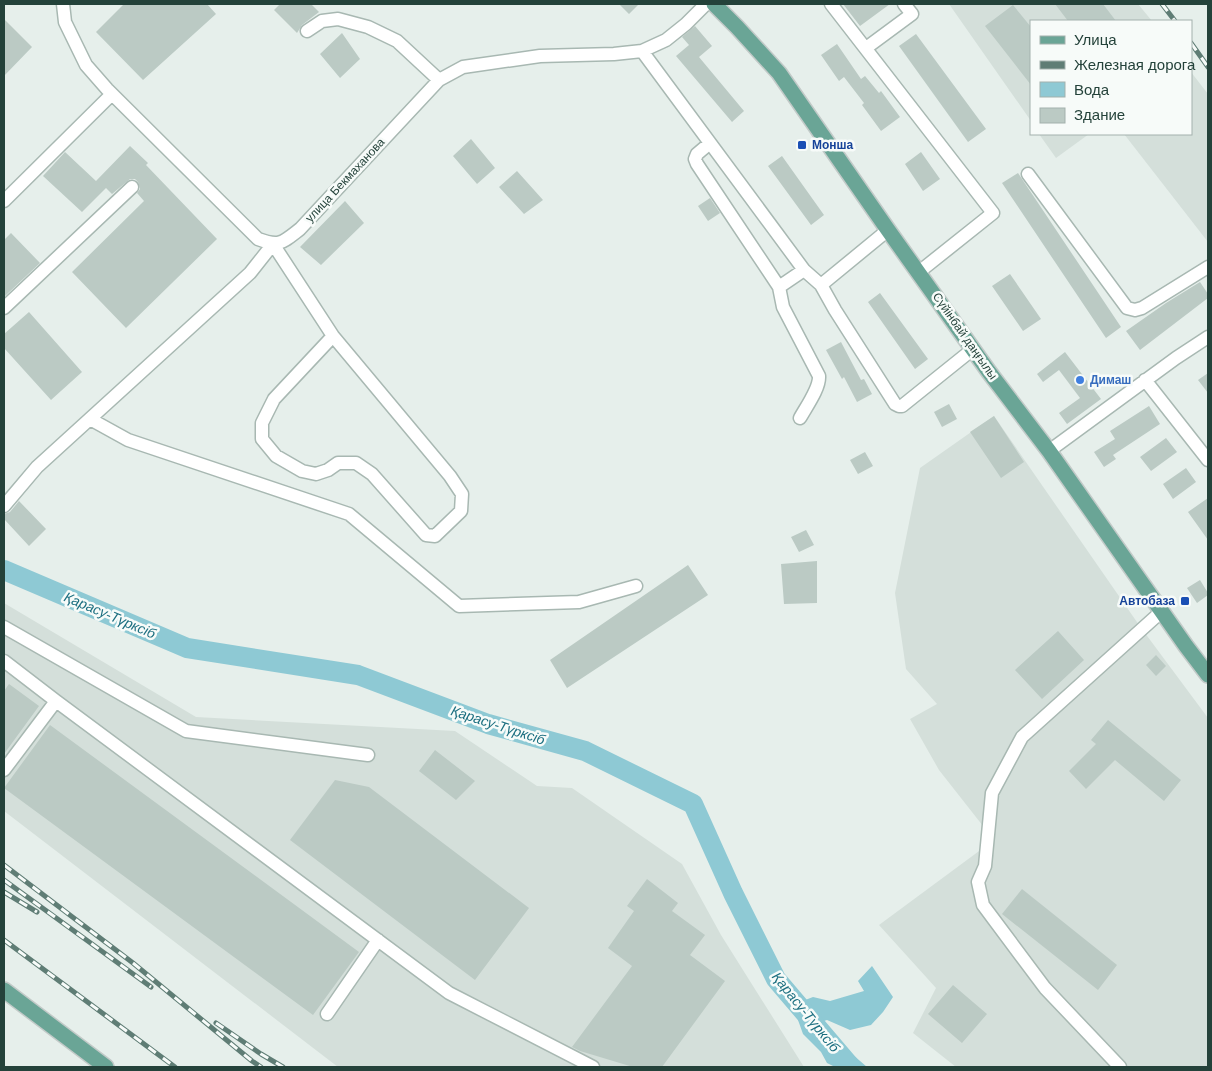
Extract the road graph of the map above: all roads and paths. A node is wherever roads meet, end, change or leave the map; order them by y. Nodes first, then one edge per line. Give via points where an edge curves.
1 (63, 4) edge
2 (706, 4) edge
3 (714, 4) edge
4 (831, 4) edge
5 (904, 4) edge
6 (307, 31) dead end
7 (866, 48) junction
8 (642, 51) junction
9 (439, 80) junction
10 (112, 94) junction
11 (710, 142) junction
12 (1028, 174) dead end
13 (132, 187) dead end
14 (4, 201) edge
15 (888, 230) junction
16 (273, 244) junction
17 (1208, 267) edge
18 (804, 270) junction
19 (919, 272) junction
20 (821, 285) junction
21 (779, 287) junction
22 (4, 308) edge
23 (333, 336) junction
24 (1208, 337) edge
25 (973, 349) junction
26 (1145, 380) junction
27 (800, 418) dead end
28 (90, 419) junction
29 (1049, 451) junction
30 (1208, 460) edge
31 (4, 506) edge
32 (636, 586) dead end
33 (1162, 611) junction
34 (4, 628) edge
35 (6, 667) edge
36 (1208, 675) edge
37 (56, 701) junction
38 (368, 755) dead end
39 (4, 770) edge
40 (378, 940) junction
41 (4, 990) edge
42 (327, 1014) dead end
43 (106, 1067) edge
44 (593, 1067) edge
45 (1120, 1067) edge

1 - 10 street via 65,22 86,65
2 - 8 street, улица Бекмаханова via 666,40
3 - 15 main road, Сүйінбай даңғылы via 779,73
4 - 7 street
5 - 7 street via 912,14
6 - 9 street via 322,21 338,19 368,27 396,41
7 - 19 street via 993,213
8 - 9 street, улица Бекмаханова via 530,57 464,67
8 - 11 street
9 - 16 street, улица Бекмаханова via 300,229 285,241
10 - 14 street
10 - 16 street via 258,239
11 - 18 street
11 - 21 street via 697,154 697,164
12 - 17 street via 1127,308 1142,308
13 - 22 street
15 - 19 main road, Сүйінбай даңғылы
15 - 20 street
16 - 23 street
16 - 28 street via 250,273
18 - 20 street
18 - 21 street
19 - 25 main road, Сүйінбай даңғылы
20 - 25 street via 899,406
21 - 27 street via 782,306 819,376 817,387
23 - 23 street via 274,399 262,423 262,439 276,456 302,471 316,474 338,463 356,462 372,474 426,535 435,536 461,512 462,494
24 - 26 street
25 - 29 main road, Сүйінбай даңғылы
26 - 29 street
26 - 30 street
28 - 31 street via 37,467
28 - 32 street via 128,440 349,514 459,606 579,602
29 - 33 main road, Сүйінбай даңғылы
33 - 36 main road, Сүйінбай даңғылы
33 - 45 street via 1022,738 992,792 985,866 978,882 983,905 1045,988
34 - 38 street via 186,731
35 - 37 street
37 - 39 street
37 - 40 street
40 - 42 street
40 - 44 street via 449,993
41 - 43 main road

